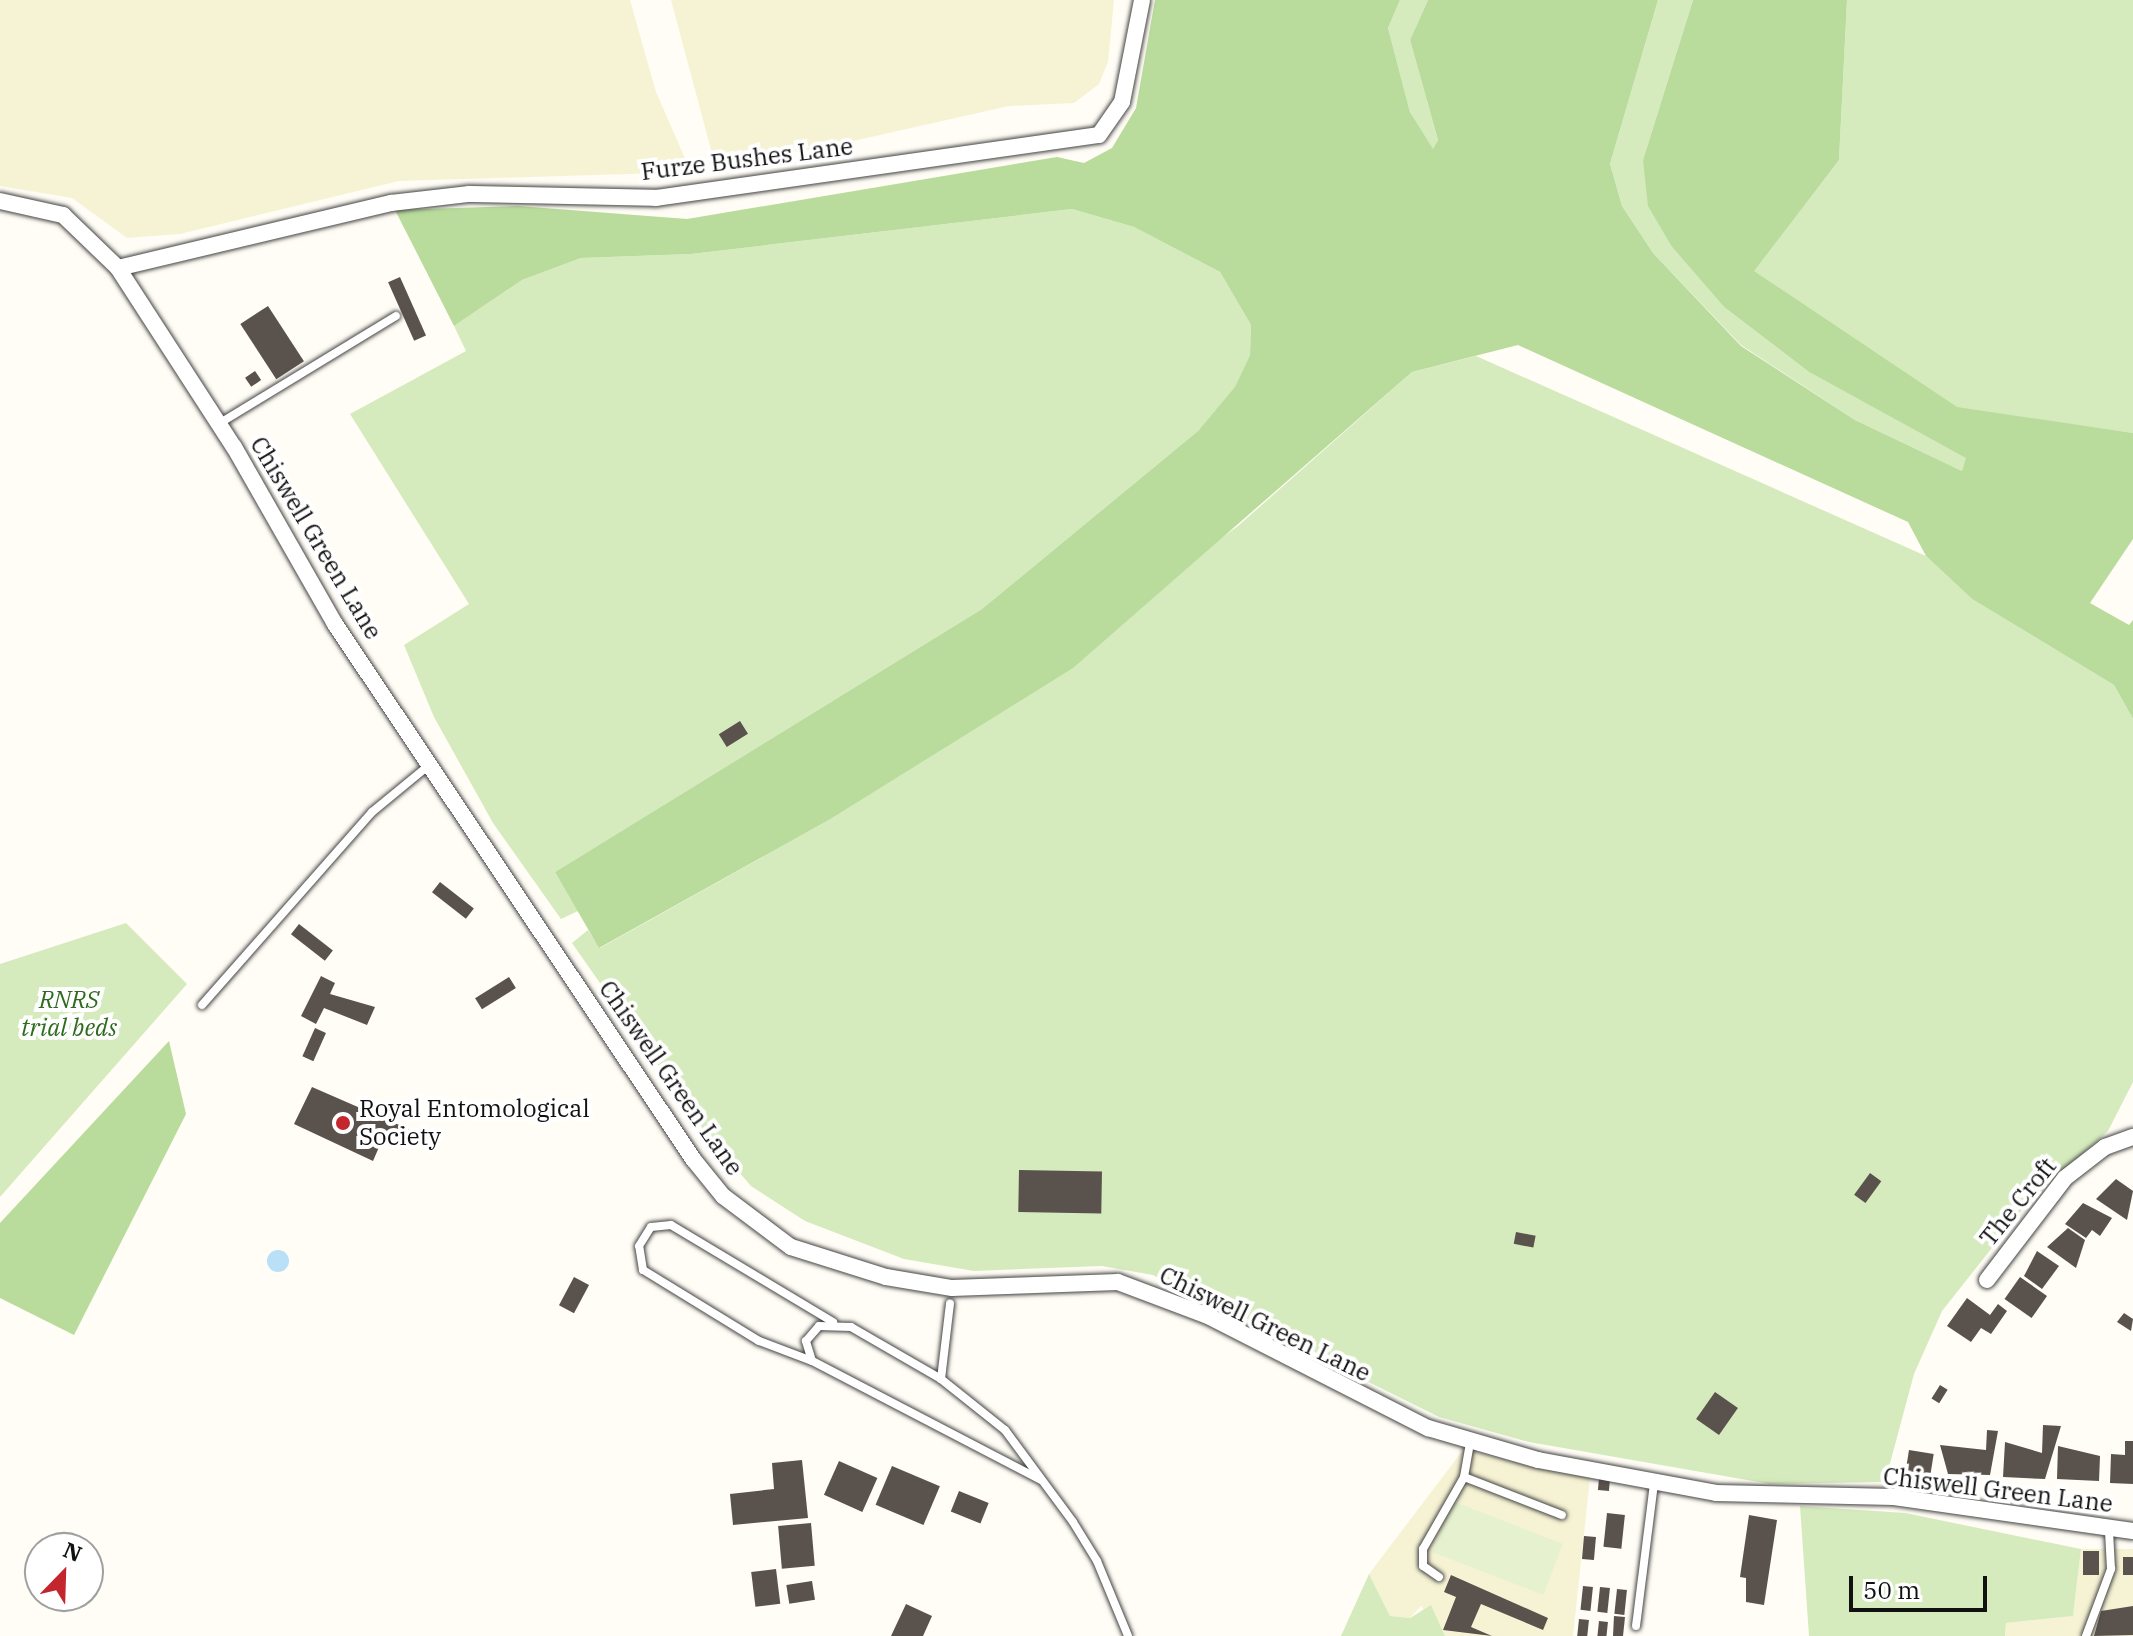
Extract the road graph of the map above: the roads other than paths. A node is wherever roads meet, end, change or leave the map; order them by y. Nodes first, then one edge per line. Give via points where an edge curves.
1 (1142, 0) edge
2 (0, 201) edge
3 (118, 268) junction
4 (396, 316) dead end
5 (219, 424) junction
6 (428, 766) junction
7 (202, 1005) dead end
8 (2133, 1137) edge
9 (1987, 1280) dead end
10 (950, 1304) dead end
11 (833, 1322) junction
12 (812, 1361) junction
13 (941, 1379) junction
14 (1470, 1442) junction
15 (1464, 1477) junction
16 (1041, 1480) junction
17 (1654, 1483) junction
18 (1562, 1515) dead end
19 (2109, 1530) junction
20 (2133, 1531) edge
21 (1439, 1577) dead end
22 (1636, 1626) dead end
23 (1128, 1636) edge
24 (2086, 1636) edge

1 - 3 street, Furze Bushes Lane via 1122,102 1099,135 656,198 469,194 391,203
2 - 3 street, Chiswell Green Lane via 63,215
3 - 5 street, Chiswell Green Lane
4 - 5 lane
5 - 6 street, Chiswell Green Lane
6 - 7 lane via 372,812
6 - 14 street, Chiswell Green Lane via 693,1159 755,1224 791,1247 924,1285 1009,1289 1091,1280 1141,1289 1374,1405
8 - 9 street, The Croft via 2105,1147 2065,1178
10 - 13 lane
11 - 12 lane via 806,1341
11 - 12 lane via 693,1235 671,1225 646,1234 638,1258 643,1270 759,1341
11 - 13 lane
12 - 16 lane
13 - 16 lane via 1005,1430
14 - 15 lane
14 - 17 street, Chiswell Green Lane
15 - 18 lane
15 - 21 lane via 1423,1549 1423,1566
16 - 23 lane via 1097,1561
17 - 19 street, Chiswell Green Lane via 1716,1493 1894,1497
17 - 22 lane
19 - 20 street, Chiswell Green Lane
19 - 24 lane via 2111,1569

